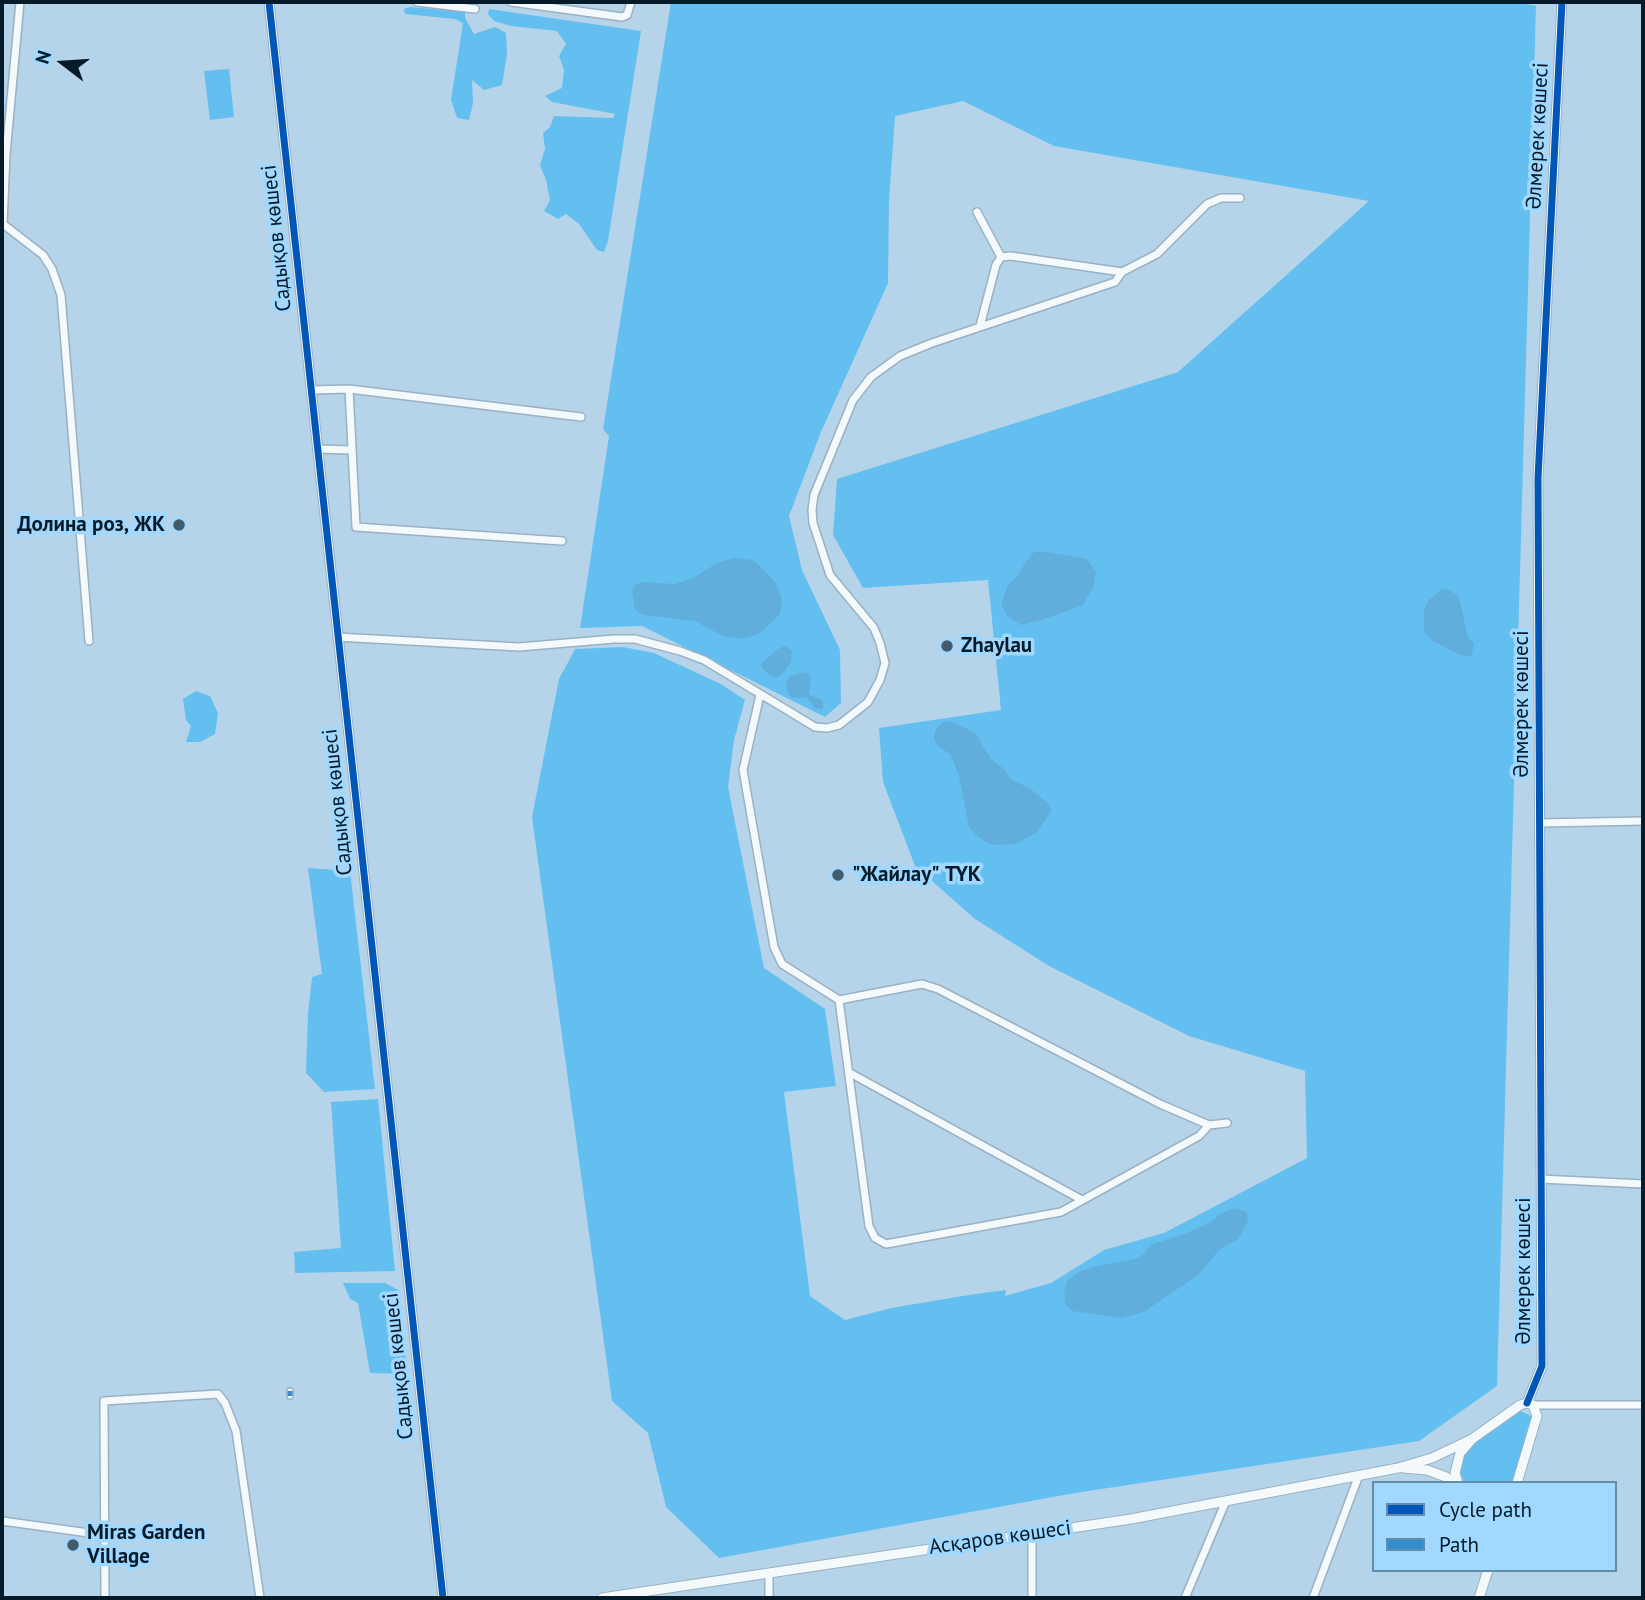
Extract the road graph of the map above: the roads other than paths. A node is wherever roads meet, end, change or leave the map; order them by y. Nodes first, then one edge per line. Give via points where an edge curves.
1 (20, 2) edge
2 (269, 2) edge
3 (417, 2) edge
4 (510, 2) edge
5 (631, 2) edge
6 (1562, 2) edge
7 (523, 3) edge
8 (475, 9) dead end
9 (4, 154) edge
10 (1240, 198) dead end
11 (977, 212) dead end
12 (1000, 257) junction
13 (1122, 272) junction
14 (980, 326) junction
15 (349, 389) junction
16 (311, 390) junction
17 (581, 417) dead end
18 (317, 449) junction
19 (352, 450) junction
20 (562, 541) dead end
21 (337, 637) junction
22 (89, 641) dead end
23 (760, 695) junction
24 (1643, 821) edge
25 (1541, 823) junction
26 (839, 1000) junction
27 (850, 1073) junction
28 (1227, 1123) dead end
29 (1209, 1125) junction
30 (1541, 1178) junction
31 (1643, 1184) edge
32 (1082, 1200) junction
33 (1530, 1404) junction
34 (1643, 1405) edge
35 (1472, 1439) junction
36 (1398, 1468) junction
37 (1359, 1475) junction
38 (1450, 1481) edge
39 (1457, 1481) edge
40 (1518, 1481) edge
41 (1226, 1501) junction
42 (2, 1521) edge
43 (1032, 1532) junction
44 (89, 1533) dead end
45 (1487, 1572) edge
46 (769, 1573) junction
47 (105, 1598) edge
48 (260, 1598) edge
49 (443, 1598) edge
50 (602, 1598) edge
51 (769, 1598) edge
52 (1032, 1598) edge
53 (1185, 1598) edge
54 (1313, 1598) edge
55 (1479, 1598) edge

1 - 9 street
2 - 16 street, Садықов көшесі
3 - 8 street
4 - 7 street
5 - 7 street via 622,18
6 - 25 street, Әлмерек көшесі via 1538,478
9 - 22 street via 3,224 43,256 61,295
10 - 13 street via 1207,204 1157,254
11 - 12 street
12 - 13 street
12 - 14 street
13 - 14 street via 1102,288
14 - 23 street via 900,356 871,377 853,400 814,495 813,523 830,575 880,643 885,663 868,702 839,725 827,728 815,727
15 - 16 street
15 - 17 street
15 - 19 street
16 - 18 street, Садықов көшесі
18 - 19 street
18 - 21 street, Садықов көшесі
19 - 20 street via 356,527
21 - 23 street via 519,647 635,639 704,660
21 - 49 street, Садықов көшесі
23 - 26 street via 743,770 774,947 782,964
24 - 25 street
25 - 30 street, Әлмерек көшесі
26 - 27 street
26 - 29 street via 922,984 938,989
27 - 32 street
27 - 32 street via 869,1226 875,1238 886,1244 1061,1212
28 - 29 street
29 - 32 street via 1199,1136
30 - 31 street
30 - 33 street, Әлмерек көшесі via 1542,1366
33 - 34 street
33 - 35 street via 1520,1405
33 - 40 street, Әлмерек көшесі via 1537,1416
35 - 36 street
35 - 39 street via 1460,1453
36 - 37 street, Асқаров көшесі
36 - 38 street via 1427,1470
37 - 41 street, Асқаров көшесі
37 - 54 street
41 - 43 street, Асқаров көшесі
41 - 53 street
42 - 44 street
43 - 46 street, Асқаров көшесі
43 - 52 street
45 - 55 street
46 - 50 street, Асқаров көшесі
46 - 51 street
47 - 48 street via 104,1401 218,1394 236,1431

